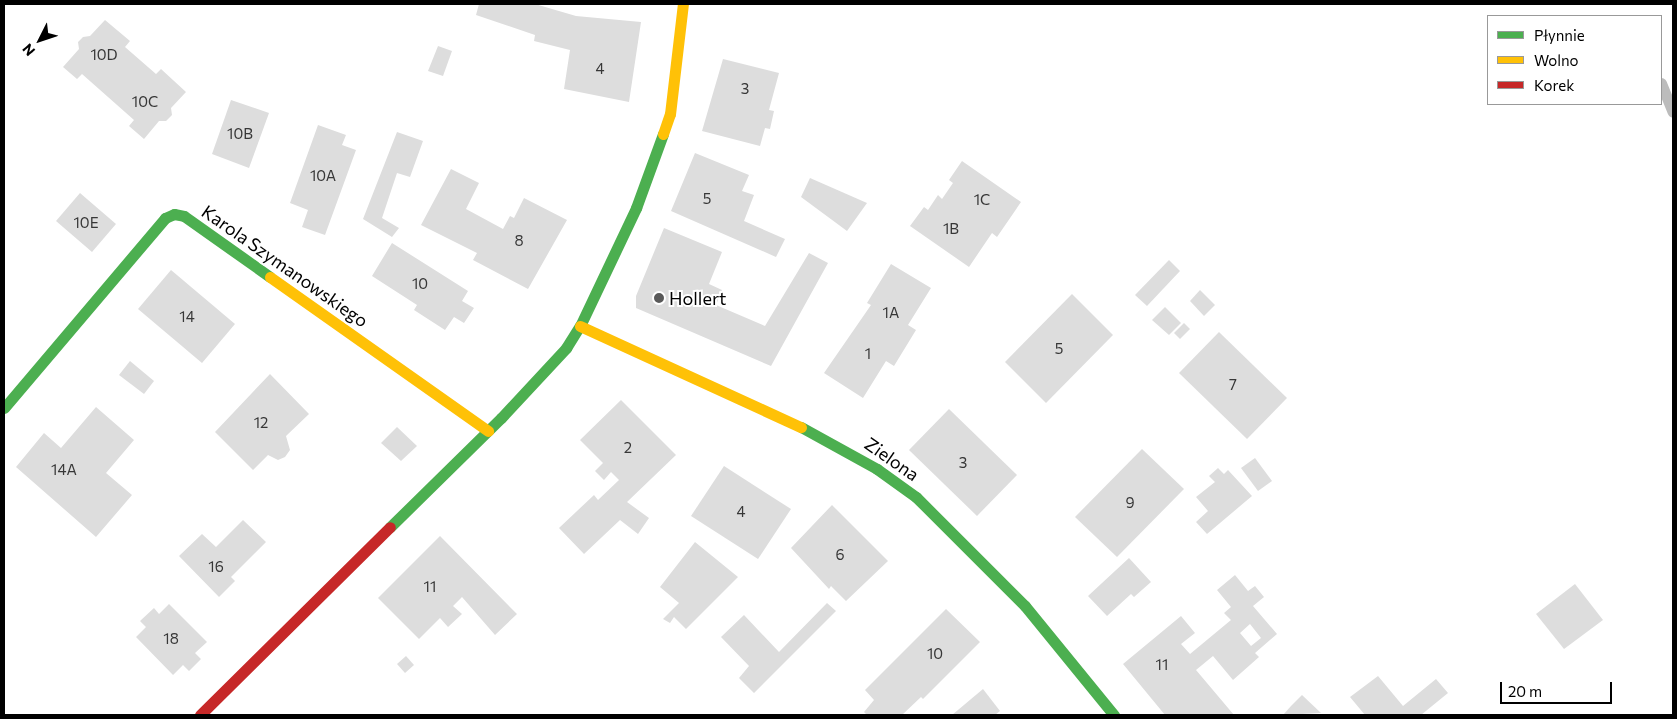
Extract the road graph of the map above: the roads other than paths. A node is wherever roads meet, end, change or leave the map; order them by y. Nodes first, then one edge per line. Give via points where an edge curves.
1 (683, 4) edge
2 (580, 326) junction
3 (4, 408) edge
4 (488, 431) junction
5 (200, 715) edge
6 (1114, 715) edge

1 - 2 street via 670,114 636,208
2 - 4 street via 547,371
2 - 6 street, Zielona via 782,416 878,469 916,498 1025,606
3 - 4 street, Karola Szymanowskiego via 165,218 174,214 184,216
4 - 5 street

